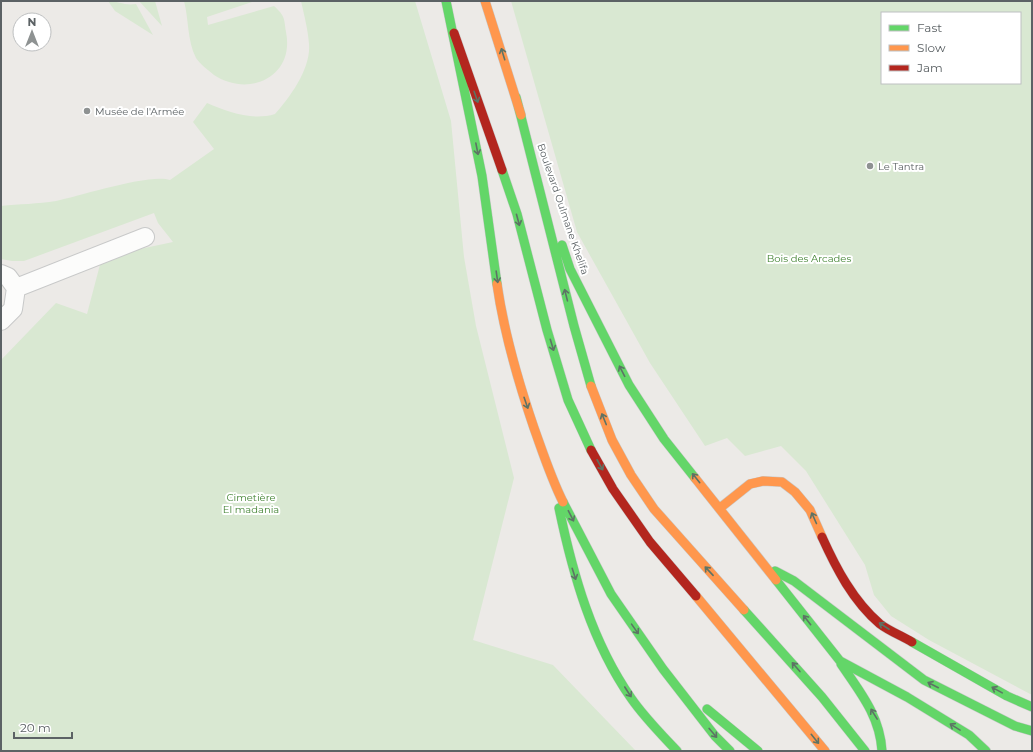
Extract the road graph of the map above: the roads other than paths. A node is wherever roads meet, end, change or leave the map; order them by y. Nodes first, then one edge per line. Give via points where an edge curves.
1 (446, 1) edge
2 (485, 1) edge
3 (454, 33) junction
4 (516, 97) junction
5 (145, 237) dead end
6 (1, 274) edge
7 (16, 288) junction
8 (1, 321) edge
9 (554, 482) junction
10 (720, 508) junction
11 (765, 566) junction
12 (840, 661) junction
13 (663, 670) junction
14 (1032, 706) edge
15 (1032, 731) edge
16 (677, 751) edge
17 (730, 751) edge
18 (758, 751) edge
19 (825, 751) edge
20 (865, 751) edge
21 (882, 751) edge
22 (986, 751) edge

1 - 3 main road
4 -> 2 main road, Boulevard Oulmane Khelifa
3 -> 9 main road via 482,176 501,309 516,374
3 -> 19 main road via 517,214 568,400 591,449 613,489 650,542
10 -> 4 main road, Boulevard Oulmane Khelifa via 664,439 629,385 570,269
20 -> 4 main road via 822,697 654,509 612,440 592,389 574,326
5 - 7 street
6 - 7 street via 8,277
7 - 8 street via 13,309
9 -> 13 main road via 611,594
9 -> 16 main road via 568,557 597,635 616,674 631,697
10 - 11 main road, Boulevard Oulmane Khelifa
14 -> 10 main road via 1007,696 880,624 853,594 834,564 810,510 795,492 782,482 763,481 750,484
12 -> 11 main road, Boulevard Oulmane Khelifa
15 -> 11 main road via 1015,726 924,680 794,581
21 -> 12 main road, Boulevard Oulmane Khelifa via 879,721
22 -> 12 main road via 963,731
13 -> 17 main road
13 - 18 main road

